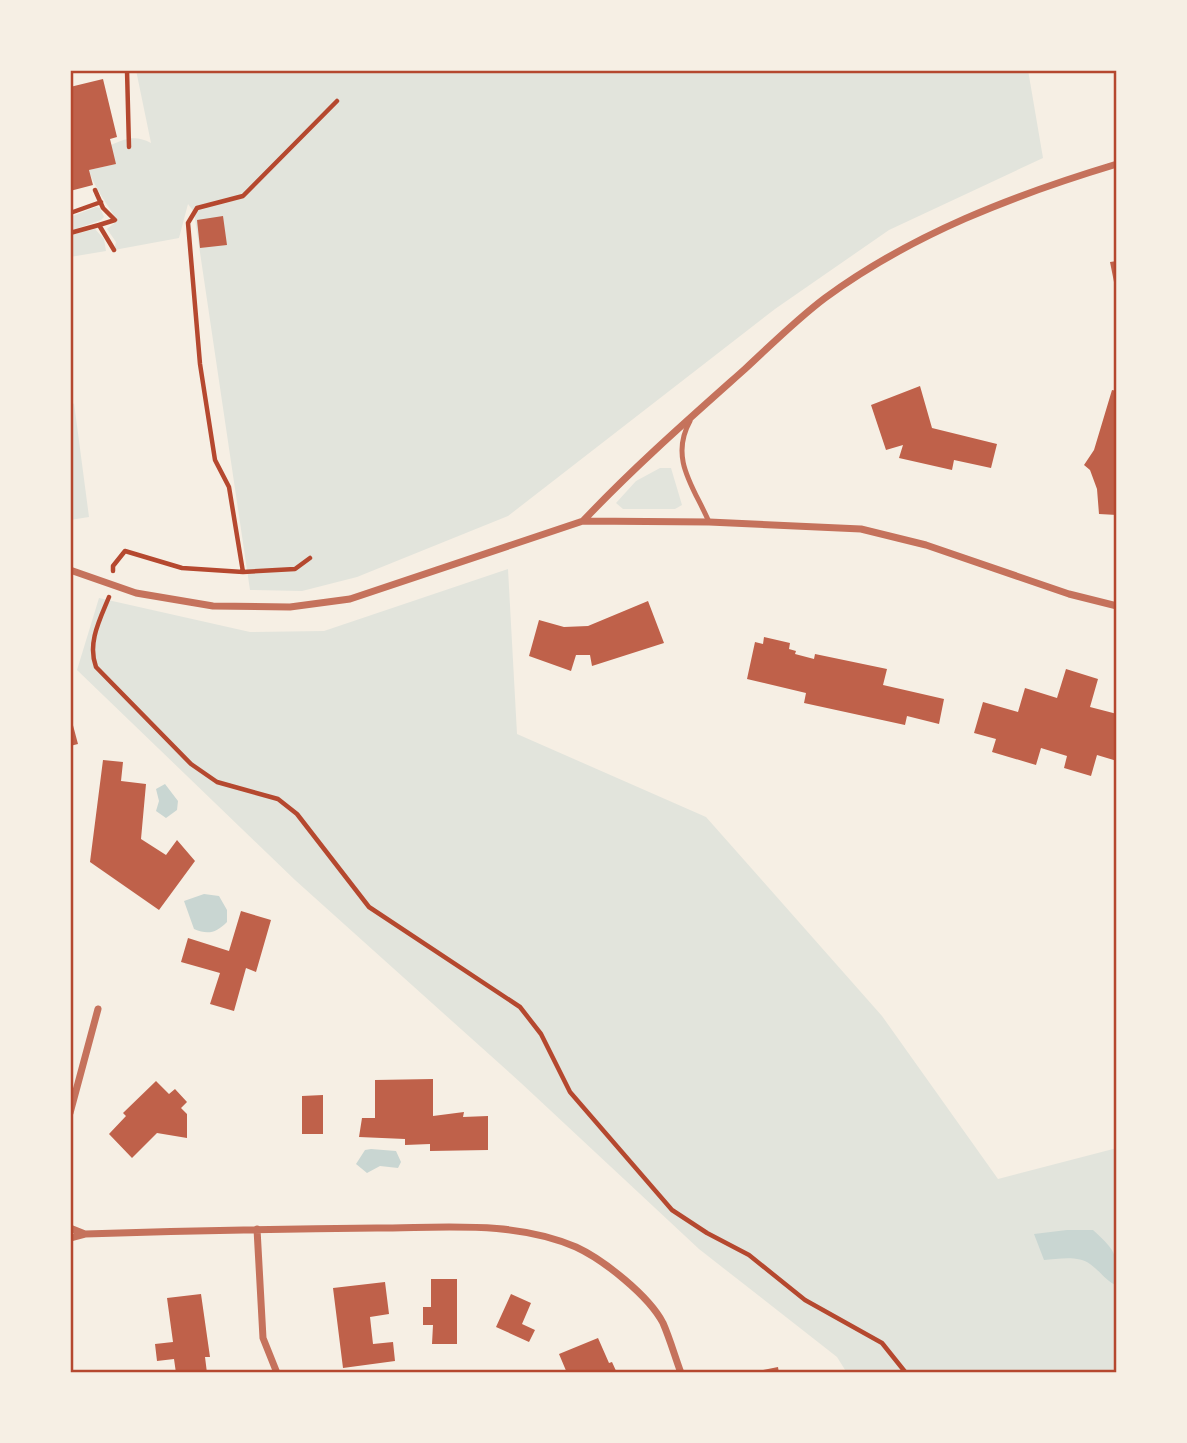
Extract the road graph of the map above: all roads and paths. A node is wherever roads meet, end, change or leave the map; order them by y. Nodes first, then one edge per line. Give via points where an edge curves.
1 (127, 70) edge
2 (337, 101) dead end
3 (129, 147) dead end
4 (1117, 164) edge
5 (95, 190) dead end
6 (101, 202) junction
7 (73, 212) dead end
8 (99, 225) junction
9 (70, 233) edge
10 (114, 250) dead end
11 (70, 398) edge
12 (70, 405) edge
13 (693, 415) junction
14 (583, 521) junction
15 (709, 522) junction
16 (310, 558) dead end
17 (70, 570) edge
18 (243, 572) junction
19 (113, 585) junction
20 (1117, 606) edge
21 (98, 1009) dead end
22 (70, 1113) edge
23 (70, 1228) edge
24 (257, 1229) junction
25 (85, 1234) junction
26 (70, 1238) edge
27 (278, 1373) edge
28 (681, 1373) edge
29 (906, 1373) edge

1 - 3 path
2 - 18 path via 243,196 197,208 188,223 202,378 215,460 229,487
4 - 13 street via 1038,187 924,238 824,298
5 - 6 path
6 - 7 path
6 - 8 path via 115,220
8 - 9 path
8 - 10 path
11 - 12 path
13 - 14 street
13 - 15 lane via 682,435 681,460
14 - 15 street
14 - 19 street via 350,599 290,607 213,606
15 - 20 street via 861,529
16 - 18 path via 295,569
17 - 19 street
18 - 19 path via 182,568 125,551 113,566
19 - 29 path via 95,633 92,655 96,667 191,764 217,782 278,799 297,814 369,907 520,1007 541,1034 570,1092 672,1210 749,1255 805,1300 882,1343
21 - 22 street
23 - 25 street
24 - 25 street
24 - 27 street via 263,1338
24 - 28 street via 480,1227 537,1234 577,1248 613,1270 662,1322
25 - 26 street

